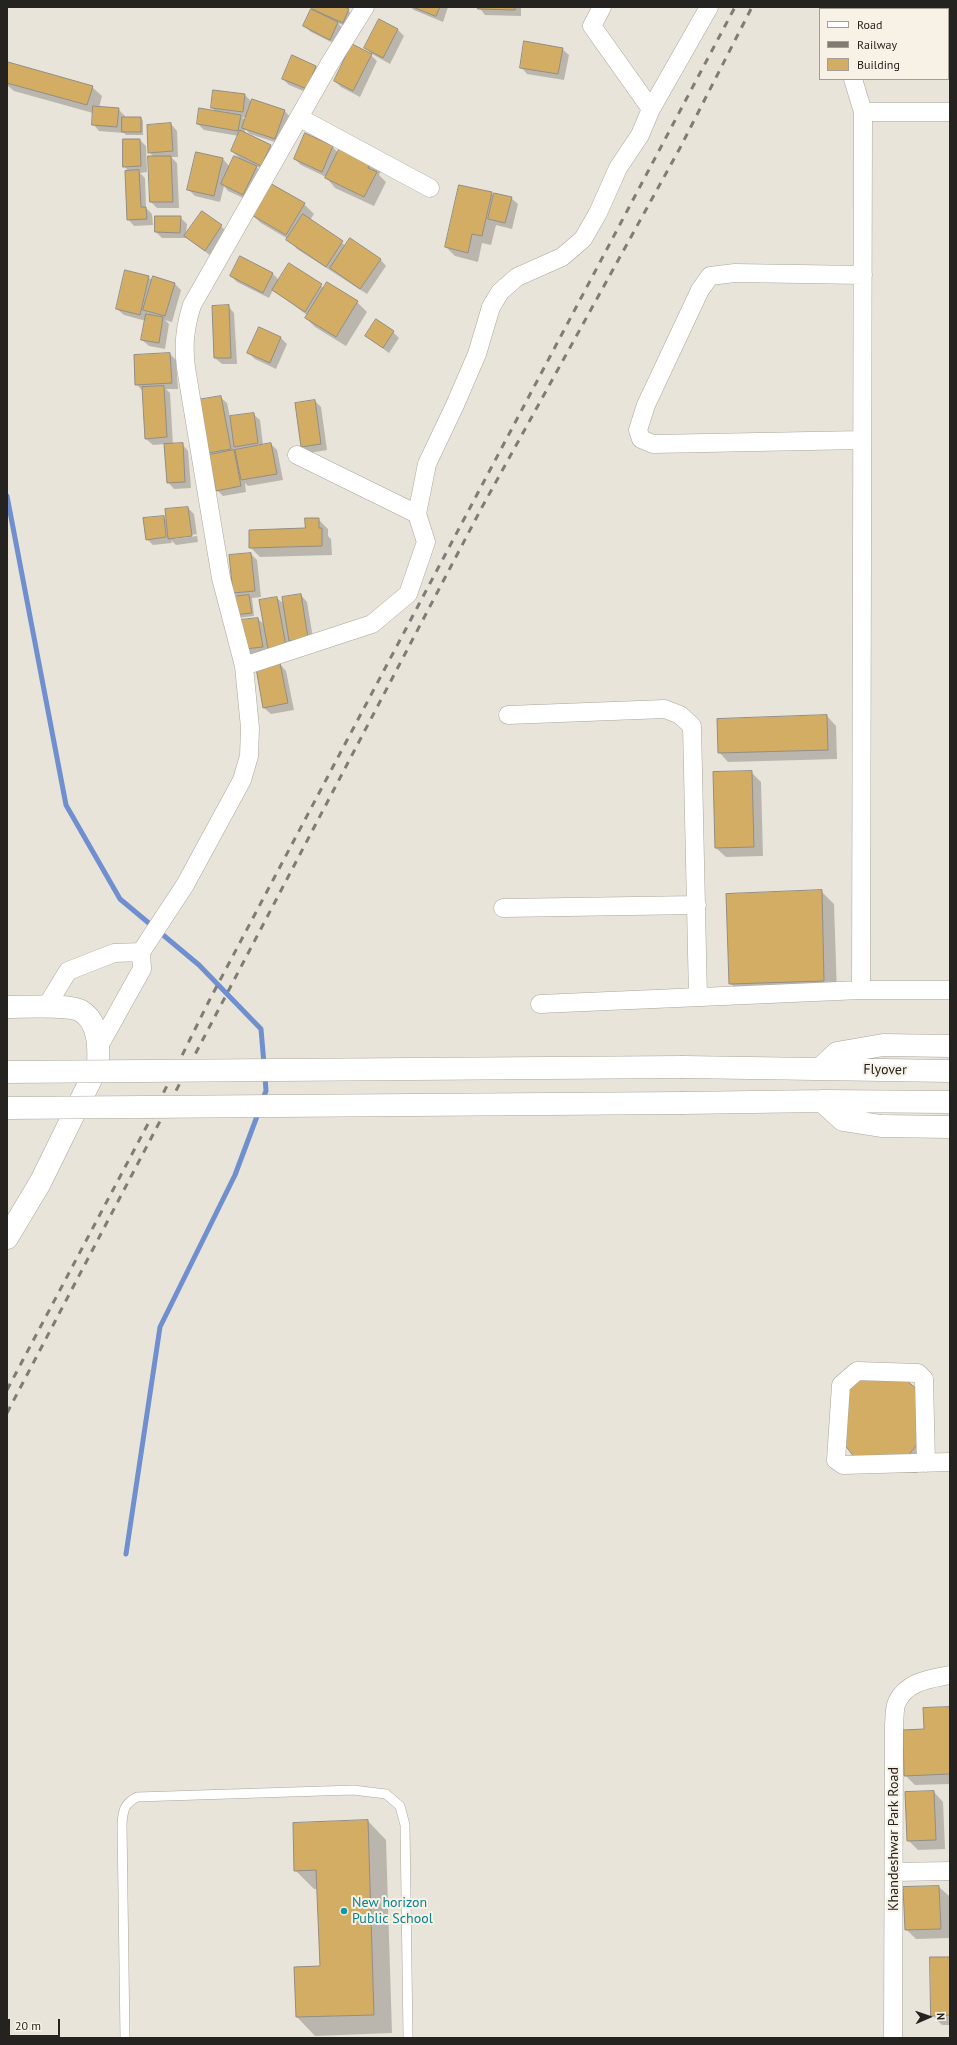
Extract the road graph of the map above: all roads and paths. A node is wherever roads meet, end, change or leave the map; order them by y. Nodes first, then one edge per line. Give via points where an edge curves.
1 (365, 7) edge
2 (602, 7) edge
3 (709, 7) edge
4 (853, 80) edge
5 (651, 109) junction
6 (863, 112) junction
7 (950, 112) edge
8 (300, 118) junction
9 (430, 188) dead end
10 (862, 275) junction
11 (862, 440) junction
12 (297, 455) dead end
13 (417, 514) junction
14 (244, 666) junction
15 (508, 715) dead end
16 (697, 905) junction
17 (503, 908) dead end
18 (143, 949) junction
19 (860, 990) junction
20 (950, 990) edge
21 (698, 997) junction
22 (540, 1004) dead end
23 (7, 1007) edge
24 (46, 1007) junction
25 (99, 1046) junction
26 (950, 1046) edge
27 (820, 1069) junction
28 (950, 1071) edge
29 (7, 1072) edge
30 (822, 1101) junction
31 (950, 1102) edge
32 (7, 1108) edge
33 (950, 1127) edge
34 (7, 1238) edge
35 (926, 1462) junction
36 (950, 1462) edge
37 (950, 1675) edge
38 (950, 1871) edge
39 (894, 1872) junction
40 (125, 2038) edge
41 (408, 2038) edge
42 (893, 2038) edge

1 - 8 street
2 - 5 street via 592,26
3 - 5 street
4 - 6 street
5 - 13 street via 640,135 618,168 583,239 562,258 517,276 500,292 491,308 477,354 456,405 426,464
6 - 7 street
6 - 10 street
8 - 9 street
8 - 14 street via 192,305 183,344 221,578
10 - 11 street
10 - 11 street via 735,273 710,276 696,297 646,404 638,430 641,439 653,444
11 - 19 street
12 - 13 street
13 - 14 street via 426,542 408,594 372,624
14 - 18 street via 250,728 249,756 242,780 185,885
15 - 16 street via 665,709 680,715 692,726
16 - 17 street
16 - 21 street
18 - 24 street via 114,953 68,971
18 - 25 street via 142,969
19 - 20 street
19 - 21 street
21 - 22 street
23 - 24 main road
24 - 25 main road via 81,1011 93,1024
25 - 34 main road via 98,1065 40,1183
26 - 27 main road via 882,1045 837,1053
27 - 28 main road, Flyover
27 - 29 main road, Flyover, bridge via 682,1067
30 - 31 main road
30 - 32 main road, bridge
30 - 33 main road via 843,1120 881,1126
35 - 35 street via 843,1465 836,1460 841,1385 857,1371 918,1373 924,1379
35 - 36 street
37 - 39 street, Khandeshwar Park Road via 920,1680 907,1690 897,1703 894,1724
38 - 39 street
39 - 42 street, Khandeshwar Park Road
40 - 41 lane via 122,1824 127,1802 137,1797 353,1790 386,1794 400,1806 405,1825

